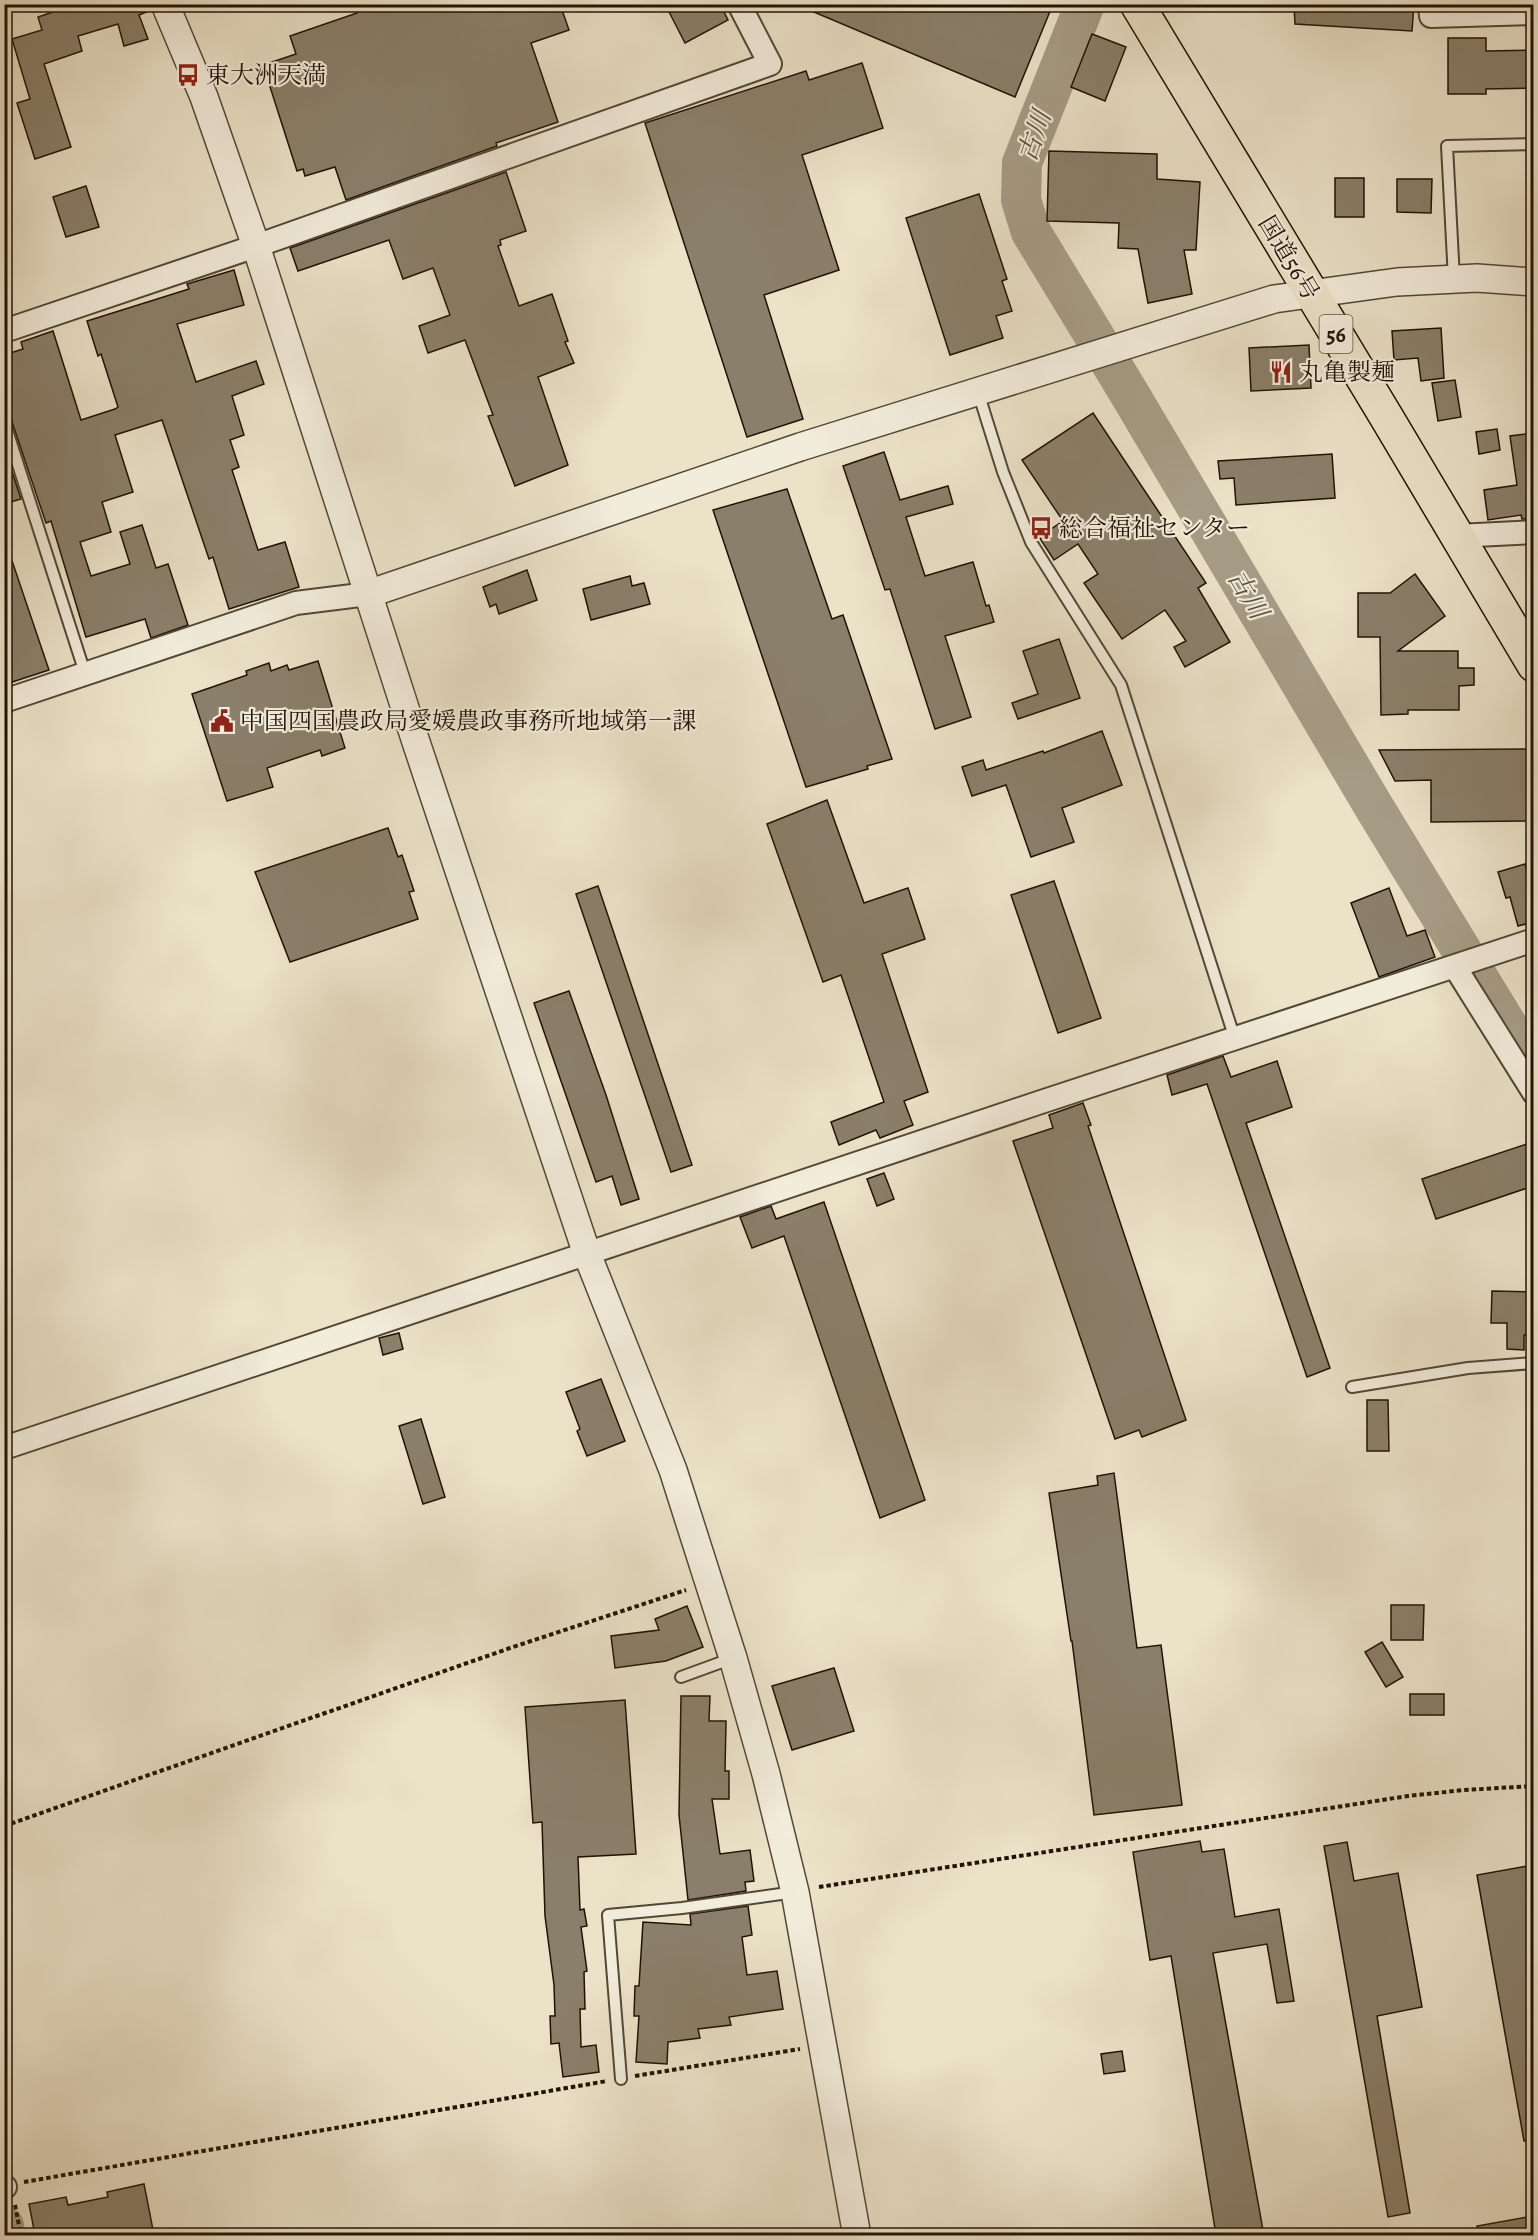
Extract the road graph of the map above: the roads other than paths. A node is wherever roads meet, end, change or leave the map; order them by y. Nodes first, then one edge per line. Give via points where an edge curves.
1 (165, 4) edge
2 (739, 4) edge
3 (1137, 4) edge
4 (1430, 4) edge
5 (1533, 13) edge
6 (1533, 144) edge
7 (256, 246) junction
8 (1454, 280) junction
9 (1533, 282) edge
10 (1311, 293) junction
11 (4, 331) edge
12 (978, 391) junction
13 (4, 421) edge
14 (1533, 532) edge
15 (1457, 536) junction
16 (368, 594) junction
17 (1533, 665) edge
18 (85, 674) junction
19 (4, 701) edge
20 (1533, 940) edge
21 (1459, 966) junction
22 (1235, 1039) junction
23 (1533, 1093) edge
24 (587, 1254) junction
25 (1533, 1363) edge
26 (1352, 1387) dead end
27 (4, 1448) edge
28 (733, 1658) junction
29 (681, 1677) dead end
30 (795, 1892) junction
31 (621, 2079) road end
32 (857, 2235) edge

1 - 7 street via 204,97
2 - 7 street via 770,64
3 - 10 highway, 国道56号 / 56
4 - 5 street via 1431,16
6 - 8 lane via 1447,146
7 - 11 street
7 - 16 street
8 - 9 street
8 - 10 street via 1397,282
10 - 12 street via 1274,299
10 - 15 highway, 国道56号 / 56
12 - 16 street via 750,463
12 - 22 lane via 1003,472 1031,542 1121,685
13 - 18 lane
14 - 15 street
15 - 17 highway, 国道56号 / 56
16 - 18 street via 296,603
16 - 24 street
18 - 19 street
20 - 21 street
21 - 22 street
21 - 23 street
22 - 24 street
24 - 27 street
24 - 28 street via 673,1470
25 - 26 lane via 1468,1368
28 - 29 lane
28 - 30 street
30 - 31 lane via 608,1915
30 - 32 street

